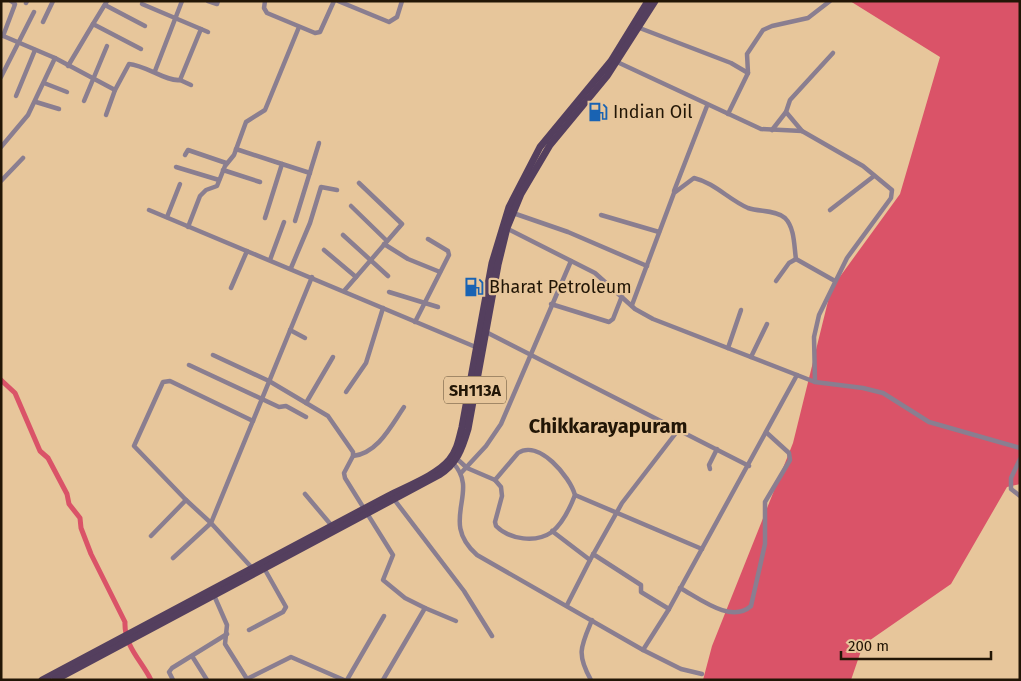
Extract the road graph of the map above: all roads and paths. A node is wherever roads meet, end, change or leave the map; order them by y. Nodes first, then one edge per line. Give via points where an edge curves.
1 (11, 1) edge
2 (54, 1) edge
3 (182, 1) edge
4 (208, 1) edge
5 (218, 1) edge
6 (265, 1) edge
7 (336, 1) edge
8 (402, 1) edge
9 (648, 1) edge
10 (655, 1) edge
11 (830, 1) edge
12 (106, 3) edge
13 (142, 4) dead end
14 (34, 12) dead end
15 (176, 19) junction
16 (43, 22) dead end
17 (93, 24) junction
18 (145, 26) dead end
19 (299, 26) junction
20 (636, 27) junction
21 (201, 29) junction
22 (208, 32) dead end
23 (2, 35) edge
24 (18, 42) junction
25 (107, 46) dead end
26 (140, 49) dead end
27 (35, 50) junction
28 (833, 53) dead end
29 (55, 58) junction
30 (614, 61) junction
31 (68, 66) junction
32 (155, 71) junction
33 (748, 73) junction
34 (1, 77) edge
35 (92, 78) junction
36 (180, 80) junction
37 (44, 83) junction
38 (191, 86) dead end
39 (116, 90) junction
40 (67, 92) dead end
41 (16, 96) dead end
42 (84, 101) dead end
43 (36, 102) junction
44 (707, 106) junction
45 (59, 109) dead end
46 (786, 112) junction
47 (106, 114) dead end
48 (728, 114) junction
49 (772, 130) junction
50 (802, 130) junction
51 (319, 143) dead end
52 (1, 147) edge
53 (236, 149) junction
54 (184, 155) dead end
55 (23, 158) dead end
56 (226, 163) junction
57 (282, 164) junction
58 (176, 166) dead end
59 (223, 170) junction
60 (310, 172) junction
61 (874, 176) junction
62 (219, 180) junction
63 (1, 181) edge
64 (260, 182) dead end
65 (359, 183) dead end
66 (180, 184) dead end
67 (337, 190) dead end
68 (674, 193) junction
69 (351, 206) dead end
70 (149, 210) dead end
71 (830, 210) dead end
72 (513, 213) junction
73 (601, 215) dead end
74 (166, 217) junction
75 (265, 218) dead end
76 (295, 221) dead end
77 (284, 222) dead end
78 (188, 226) junction
79 (504, 227) junction
80 (658, 232) junction
81 (343, 235) dead end
82 (428, 239) dead end
83 (385, 242) junction
84 (324, 250) dead end
85 (247, 251) junction
86 (796, 259) junction
87 (270, 260) junction
88 (370, 260) junction
89 (571, 261) junction
90 (647, 266) junction
91 (290, 268) junction
92 (440, 272) junction
93 (388, 276) dead end
94 (312, 277) junction
95 (356, 277) junction
96 (835, 280) junction
97 (776, 281) dead end
98 (231, 288) dead end
99 (344, 291) junction
100 (389, 292) dead end
101 (622, 296) junction
102 (425, 303) junction
103 (551, 304) junction
104 (632, 305) junction
105 (438, 307) dead end
106 (383, 308) junction
107 (741, 310) dead end
108 (415, 322) junction
109 (767, 324) dead end
110 (290, 330) junction
111 (486, 332) junction
112 (305, 338) dead end
113 (728, 348) junction
114 (479, 349) junction
115 (530, 353) junction
116 (214, 355) dead end
117 (333, 357) dead end
118 (750, 357) junction
119 (190, 365) dead end
120 (797, 375) junction
121 (269, 381) junction
122 (815, 382) junction
123 (346, 392) dead end
124 (262, 398) junction
125 (306, 403) junction
126 (404, 407) dead end
127 (306, 418) dead end
128 (253, 421) junction
129 (679, 429) junction
130 (767, 433) junction
131 (1020, 448) edge
132 (716, 449) junction
133 (353, 456) junction
134 (453, 459) junction
135 (1020, 459) edge
136 (749, 466) junction
137 (467, 468) junction
138 (710, 469) dead end
139 (461, 473) junction
140 (495, 480) junction
141 (305, 494) dead end
142 (575, 495) junction
143 (1020, 496) edge
144 (393, 497) junction
145 (186, 500) junction
146 (366, 511) junction
147 (617, 512) junction
148 (211, 523) junction
149 (332, 526) junction
150 (552, 531) junction
151 (151, 536) dead end
152 (702, 549) junction
153 (593, 554) junction
154 (173, 558) dead end
155 (590, 560) junction
156 (264, 568) junction
157 (254, 570) junction
158 (680, 588) junction
159 (213, 593) junction
160 (567, 605) junction
161 (425, 608) junction
162 (669, 609) junction
163 (384, 616) dead end
164 (592, 620) junction
165 (456, 621) dead end
166 (249, 630) dead end
167 (227, 634) junction
168 (492, 636) dead end
169 (113, 646) junction
170 (643, 650) junction
171 (192, 656) junction
172 (702, 674) dead end
173 (42, 680) edge
174 (55, 680) edge
175 (174, 680) edge
176 (207, 680) edge
177 (247, 680) edge
178 (346, 680) edge
179 (383, 680) edge
180 (591, 680) edge

1 - 23 street via 14,7
2 - 16 street
3 - 15 street
4 - 5 street via 217,4
6 - 19 street via 267,13
7 - 8 street via 389,22 397,17
7 - 19 street via 320,32
9 - 20 main road, SH113A
10 - 20 main road, SH113A
11 - 33 street via 808,18 763,30 747,54
12 - 17 street
12 - 18 street
13 - 15 street
14 - 24 street
15 - 21 street
15 - 32 street
17 - 26 street
17 - 31 street
19 - 53 street via 265,110 246,122
20 - 30 main road, SH113A
20 - 33 street via 731,63
21 - 22 street
21 - 36 street
23 - 24 street
24 - 27 street
24 - 34 street
25 - 35 street
27 - 29 street
27 - 41 street
28 - 46 street via 790,100
29 - 31 street
29 - 37 street
30 - 44 street
30 - 72 main road, SH113A via 544,152
30 - 79 main road, SH113A via 540,147 518,188
31 - 35 street
32 - 36 street
32 - 39 street via 129,64
33 - 48 street
35 - 39 street
35 - 42 street
36 - 38 street
37 - 40 street
37 - 43 street
39 - 47 street
43 - 45 street
43 - 52 street
44 - 48 street
44 - 68 street
46 - 49 street
46 - 50 street
48 - 49 street via 761,129
49 - 50 street
50 - 61 street via 863,166
51 - 60 street
53 - 56 street
53 - 57 street
54 - 56 street via 188,150
55 - 63 street
56 - 59 street
57 - 60 street
57 - 75 street
58 - 62 street
59 - 62 street
59 - 64 street
60 - 76 street
61 - 71 street
61 - 96 street via 893,194
62 - 78 street via 217,186 200,196
65 - 83 street via 401,222 401,228
66 - 74 street
67 - 91 street via 322,187
68 - 80 street
68 - 86 street via 694,178 706,181 745,206 762,212 775,212 786,219 795,242
69 - 83 street
70 - 74 street
72 - 79 main road, SH113A
72 - 90 street via 568,232
73 - 80 street
74 - 78 street
77 - 87 street
78 - 85 street
79 - 89 street
79 - 111 main road, SH113A
79 - 114 main road, SH113A
80 - 90 street
81 - 88 street
82 - 92 street via 448,251
83 - 88 street
83 - 92 street via 408,259
84 - 95 street
85 - 87 street
85 - 98 street
86 - 96 street
86 - 97 street
87 - 91 street
88 - 93 street
88 - 95 street
89 - 101 street via 595,274
89 - 103 street
90 - 104 street
91 - 94 street
92 - 102 street
94 - 99 street
94 - 110 street
95 - 99 street
96 - 122 street via 814,332
99 - 106 street
100 - 102 street
101 - 103 street via 610,322
101 - 104 street
102 - 105 street
102 - 108 street
103 - 115 street
104 - 113 street via 653,319
106 - 108 street
106 - 123 street via 366,363
107 - 113 street
108 - 114 street
109 - 118 street
110 - 112 street
110 - 121 street
111 - 114 main road, SH113A
111 - 115 street
113 - 118 street
114 - 134 main road, SH113A via 468,429
115 - 129 street
115 - 137 street via 501,424
116 - 121 street
117 - 125 street
118 - 120 street
119 - 124 street
120 - 122 street
120 - 130 street
121 - 124 street
121 - 125 street
122 - 131 street via 883,393 929,422
124 - 127 street via 279,407 286,406
124 - 128 street
125 - 133 street via 333,422
126 - 133 street via 374,446 366,453
128 - 145 street via 170,381 162,382 134,446
128 - 148 street
129 - 132 street
129 - 147 street via 638,479
130 - 136 street
130 - 158 street via 789,453 790,460 765,502 765,544 751,606 746,611 730,612
132 - 136 street
132 - 138 street
133 - 146 street via 344,473
134 - 137 street
134 - 139 street
134 - 144 main road via 447,470
135 - 143 street via 1011,478 1011,489
136 - 152 street
137 - 139 street
137 - 140 street
139 - 160 street via 463,489 459,528 467,546 477,555
140 - 142 street via 518,453 532,450 564,474 572,483
140 - 150 street via 502,491 495,522 500,530 527,538
141 - 149 street
142 - 147 street
142 - 150 street via 568,512
144 - 146 main road
144 - 168 street via 464,591
145 - 148 street
145 - 151 street
146 - 149 main road
146 - 156 main road
146 - 161 street via 393,555 383,580 405,598
147 - 152 street
147 - 153 street
148 - 154 street
148 - 157 street
149 - 157 main road
150 - 155 street
152 - 158 street
153 - 155 street
153 - 162 street via 641,585 641,592
155 - 160 street
156 - 157 main road
156 - 166 street via 286,607 283,612
157 - 159 main road
158 - 162 street
159 - 167 street via 227,625
159 - 169 main road
160 - 164 street
161 - 165 street
161 - 179 street
162 - 170 street
163 - 178 street
164 - 170 street
164 - 180 street via 580,651
167 - 171 street
167 - 177 street via 226,644
169 - 173 main road
169 - 174 main road
170 - 172 street via 681,669
171 - 175 street via 170,670
171 - 176 street
177 - 178 street via 291,657

